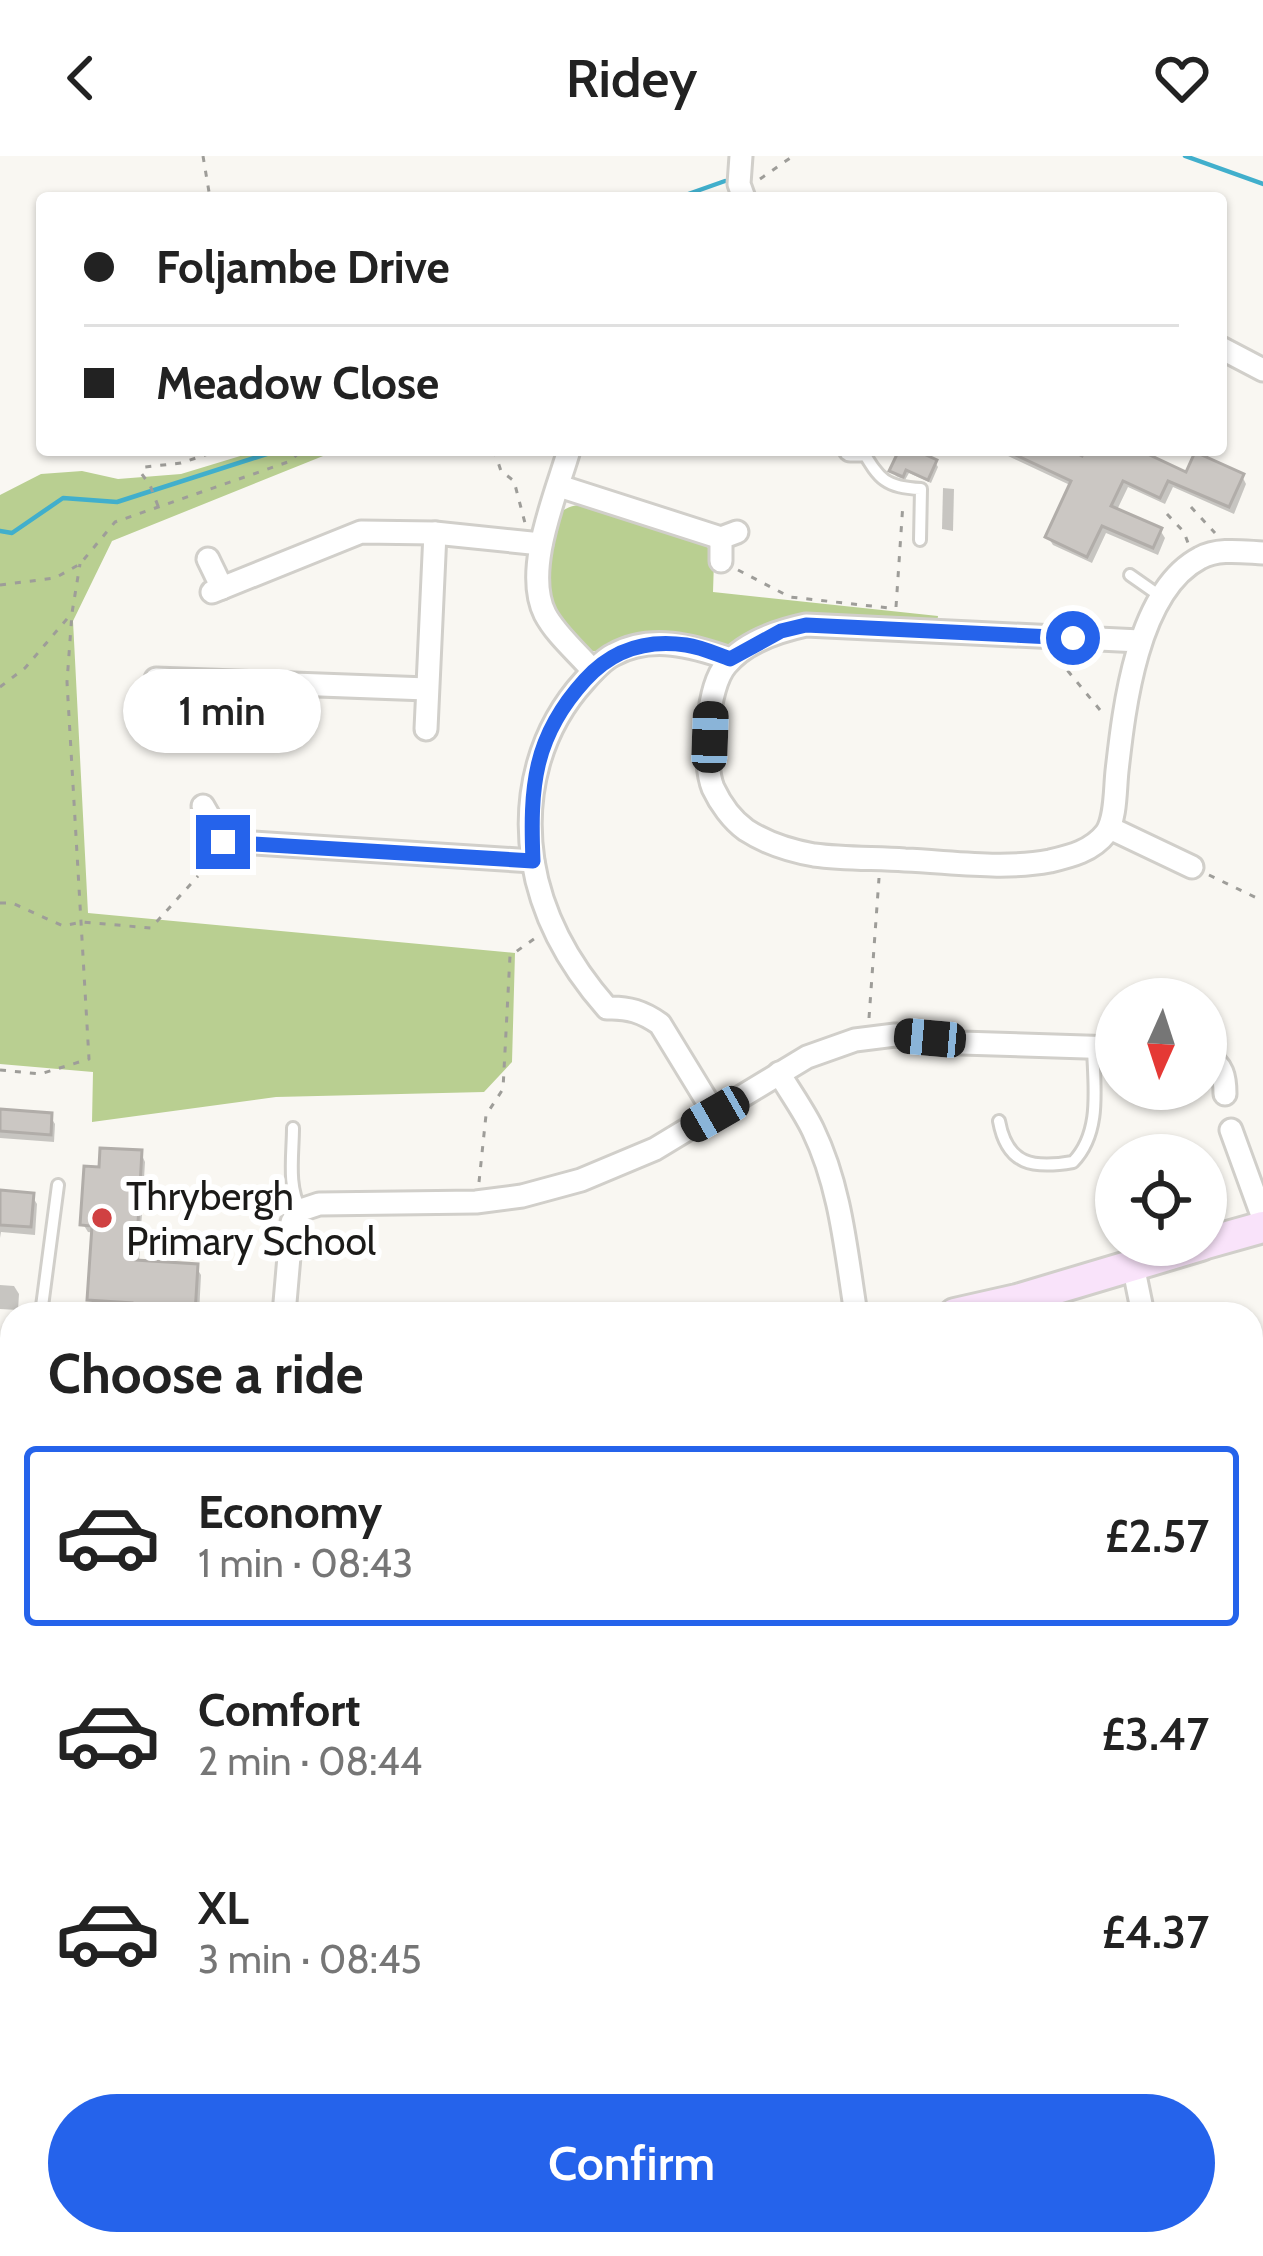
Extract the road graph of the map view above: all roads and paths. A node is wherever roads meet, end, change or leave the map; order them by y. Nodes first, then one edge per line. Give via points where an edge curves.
1 (203, 156) edge
2 (740, 156) edge
3 (793, 156) edge
4 (742, 191) edge
5 (209, 192) edge
6 (1227, 351) edge
7 (1263, 370) edge
8 (202, 456) edge
9 (296, 456) edge
10 (496, 456) edge
11 (567, 456) edge
12 (865, 456) edge
13 (559, 487) junction
14 (904, 488) junction
15 (158, 506) junction
16 (1191, 507) dead end
17 (1167, 514) dead end
18 (435, 533) junction
19 (920, 540) dead end
20 (533, 543) junction
21 (1220, 552) junction
22 (1263, 553) edge
23 (208, 559) dead end
24 (721, 561) joint
25 (1195, 562) junction
26 (80, 564) junction
27 (1130, 575) dead end
28 (0, 585) edge
29 (1163, 598) junction
30 (72, 613) junction
31 (1039, 636) junction
32 (1140, 641) junction
33 (730, 659) junction
34 (593, 671) junction
35 (156, 679) dead end
36 (0, 687) edge
37 (427, 689) junction
38 (426, 729) dead end
39 (1121, 736) junction
40 (203, 806) dead end
41 (1110, 828) junction
42 (217, 851) junction
43 (880, 859) junction
44 (533, 861) junction
45 (1192, 867) joint
46 (1263, 901) edge
47 (0, 903) edge
48 (82, 922) junction
49 (554, 928) junction
50 (867, 1039) junction
51 (1095, 1046) edge
52 (0, 1070) edge
53 (779, 1073) junction
54 (1095, 1109) edge
55 (715, 1114) junction
56 (999, 1121) dead end
57 (293, 1128) dead end
58 (1231, 1130) dead end
59 (58, 1185) dead end
60 (476, 1202) junction
61 (301, 1210) junction
62 (1263, 1222) edge
63 (1227, 1235) edge
64 (1129, 1266) edge
65 (1132, 1266) edge
66 (43, 1302) edge
67 (285, 1302) edge
68 (854, 1302) edge
69 (1008, 1302) edge
70 (1140, 1302) edge

1 - 5 path
2 - 4 street
3 - 4 path
6 - 7 street
8 - 15 path via 145,467
9 - 15 path
10 - 20 path via 514,482
11 - 13 street
12 - 14 lane via 878,476
13 - 20 street
13 - 24 street via 729,535
14 - 19 lane via 921,489
14 - 24 path via 896,609 790,597
15 - 26 path via 115,523
16 - 21 path via 1214,530
17 - 25 path
18 - 20 street
18 - 23 street via 361,532 217,590
18 - 37 street
20 - 34 street via 538,599
21 - 22 street
21 - 25 street
25 - 29 street
26 - 28 path via 56,578
26 - 30 path
27 - 29 lane
29 - 32 street
30 - 36 path
30 - 48 path via 68,682
31 - 32 street
31 - 33 street via 806,625
31 - 39 path
32 - 39 street
33 - 34 street via 664,644 612,655
33 - 43 street via 711,705 708,768 725,809 744,829 788,849
34 - 44 street via 548,730 531,814
35 - 37 street
37 - 38 street
39 - 41 street
40 - 42 street
41 - 43 street via 1095,845 1046,862
41 - 45 street
42 - 44 street
42 - 48 path via 151,928
43 - 50 path
44 - 49 street
45 - 46 path
47 - 48 path via 63,926
48 - 52 path via 89,1059 40,1074
49 - 55 street via 608,1008 626,1007 660,1024
49 - 60 path via 510,956 503,1089 486,1115
50 - 51 street
50 - 53 street
53 - 55 street
53 - 68 street via 832,1179
54 - 56 lane via 1090,1141 1073,1162 1016,1157
55 - 60 street via 581,1180
57 - 61 lane
58 - 62 street
59 - 66 lane
60 - 61 street
61 - 67 street via 289,1234
62 - 63 street
64 - 69 street
65 - 70 street

